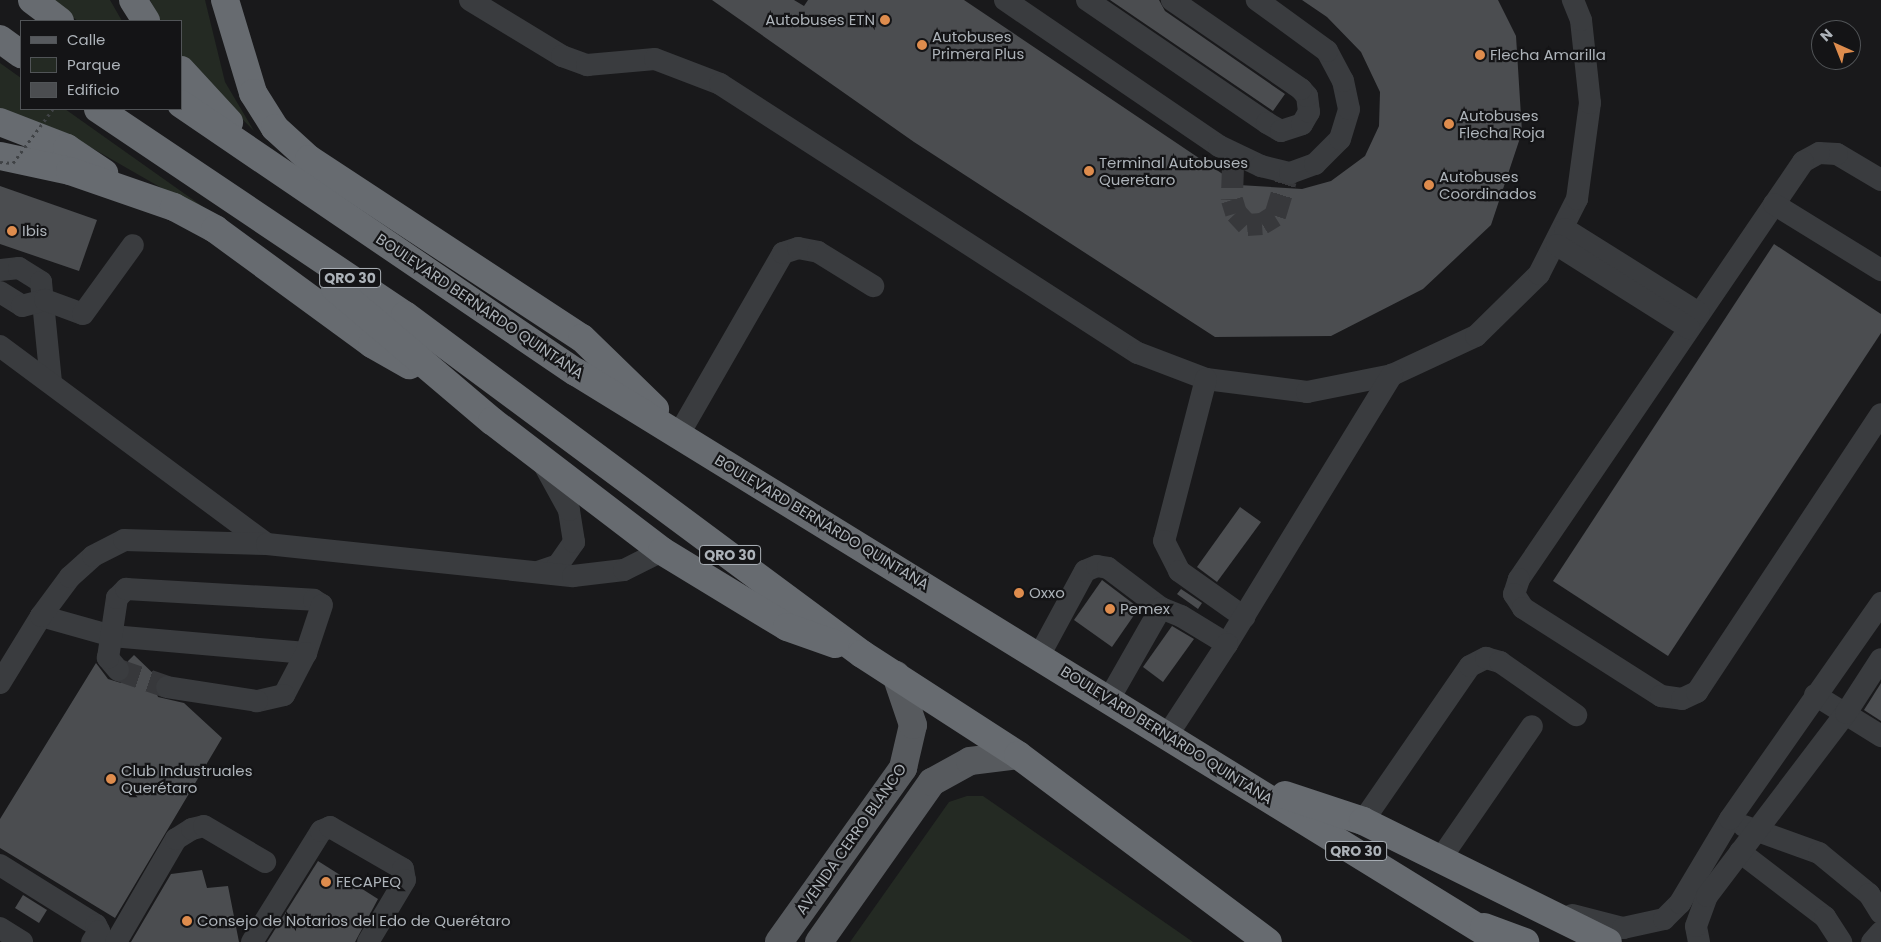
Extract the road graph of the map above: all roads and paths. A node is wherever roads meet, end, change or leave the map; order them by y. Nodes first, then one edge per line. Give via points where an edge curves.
1 (32, 0) edge
2 (133, 0) edge
3 (225, 0) edge
4 (470, 0) edge
5 (1005, 0) edge
6 (1087, 0) edge
7 (1172, 0) edge
8 (1257, 0) edge
9 (1573, 0) edge
10 (59, 20) edge
11 (145, 20) edge
12 (0, 38) edge
13 (20, 53) edge
14 (182, 71) edge
15 (182, 105) edge
16 (52, 110) edge
17 (100, 110) edge
18 (0, 122) edge
19 (1219, 146) junction
20 (0, 156) edge
21 (0, 162) edge
22 (268, 162) junction
23 (1233, 166) tunnel mouth
24 (1881, 180) edge
25 (216, 186) junction
26 (132, 192) junction
27 (1774, 204) junction
28 (1561, 237) junction
29 (133, 245) dead end
30 (0, 270) edge
31 (1881, 270) edge
32 (873, 286) dead end
33 (0, 292) edge
34 (45, 300) junction
35 (1694, 321) junction
36 (0, 346) edge
37 (1392, 375) junction
38 (1206, 379) junction
39 (51, 382) junction
40 (447, 384) junction
41 (1881, 414) edge
42 (679, 434) junction
43 (538, 454) junction
44 (268, 544) junction
45 (662, 551) junction
46 (528, 572) junction
47 (1881, 603) edge
48 (1161, 608) junction
49 (41, 616) junction
50 (1244, 617) junction
51 (112, 636) junction
52 (1227, 644) junction
53 (306, 653) junction
54 (862, 654) junction
55 (1039, 656) junction
56 (1881, 660) edge
57 (118, 670) dead end
58 (896, 675) junction
59 (0, 683) edge
60 (167, 687) tunnel mouth
61 (1815, 695) junction
62 (1109, 699) junction
63 (1846, 713) junction
64 (1576, 715) dead end
65 (1532, 726) dead end
66 (1168, 734) junction
67 (1881, 736) edge
68 (1018, 755) junction
69 (1238, 779) junction
70 (1730, 819) junction
71 (1363, 821) junction
72 (1756, 832) junction
73 (1740, 852) junction
74 (1441, 858) junction
75 (265, 862) dead end
76 (0, 865) edge
77 (1529, 902) junction
78 (1881, 913) edge
79 (1473, 924) junction
80 (0, 928) edge
81 (1881, 932) edge
82 (1262, 939) edge
83 (22, 942) edge
84 (92, 942) edge
85 (116, 942) edge
86 (252, 942) edge
87 (368, 942) edge
88 (779, 942) edge
89 (819, 942) edge
90 (1501, 942) edge
91 (1525, 942) edge
92 (1608, 942) edge
93 (1699, 942) edge
94 (1841, 942) edge
95 (1872, 942) edge

1 - 10 highway
2 - 11 highway
3 - 42 highway via 252,93 275,128 316,164 582,338
4 - 38 street via 570,59 587,65 655,59 720,84 1138,353
5 - 19 street
6 - 7 street via 1274,127 1293,130 1302,124 1309,112 1307,96 1301,88
8 - 19 street via 1327,51 1343,81 1349,109 1340,140 1315,164 1288,177
9 - 28 street via 1581,20 1590,103 1577,199
12 - 13 highway
14 - 22 highway
15 - 22 highway, BOULEVARD BERNARDO QUINTANA / QRO 30
16 - 21 path, bridge via 13,163
17 - 25 highway, QRO 30
18 - 26 highway via 66,148
19 - 23 street
20 - 26 highway via 70,171
22 - 42 highway, BOULEVARD BERNARDO QUINTANA / QRO 30 via 576,372
24 - 27 street via 1837,154 1819,153 1803,162
25 - 40 highway via 265,235 363,309
25 - 54 highway, QRO 30 via 405,315
26 - 40 highway via 215,229 372,344
27 - 31 street
27 - 35 street
28 - 35 street
28 - 37 street via 1539,274 1476,336
29 - 34 street via 83,314
30 - 34 street via 19,268 32,273 41,282
32 - 42 street via 818,252 798,248 783,253
33 - 34 street via 22,306
34 - 39 street
35 - 41 street via 1519,579 1514,594 1523,608 1661,696 1682,699 1697,692
36 - 39 street
37 - 38 street via 1307,392
37 - 50 street
38 - 50 street via 1164,542 1179,571
39 - 44 street
40 - 43 highway
42 - 55 highway, BOULEVARD BERNARDO QUINTANA / QRO 30
43 - 45 highway
43 - 46 street via 569,510 574,542 558,565
44 - 46 street
44 - 49 street via 124,540 92,556
45 - 46 street via 624,570 573,576
45 - 54 highway via 787,627
47 - 61 street
48 - 52 street
48 - 55 street via 1108,568 1097,566 1085,571
48 - 62 street
49 - 51 street
49 - 59 street
50 - 52 street
51 - 53 street
51 - 53 street via 117,598 126,590 314,600 322,605 323,613
51 - 57 street via 108,658
52 - 66 street
53 - 60 street via 293,683 276,699 239,699
54 - 58 highway, QRO 30
55 - 62 highway, BOULEVARD BERNARDO QUINTANA / QRO 30
56 - 63 street
58 - 68 highway, QRO 30
58 - 88 main road, AVENIDA CERRO BLANCO via 913,725 903,768
61 - 63 street
61 - 70 street
62 - 66 highway, BOULEVARD BERNARDO QUINTANA / QRO 30
63 - 67 street
63 - 72 street
64 - 71 street via 1500,662 1486,658 1470,666
65 - 74 street
66 - 69 highway, BOULEVARD BERNARDO QUINTANA / QRO 30
68 - 82 highway, QRO 30
68 - 89 main road, AVENIDA CERRO BLANCO via 970,761 932,782
69 - 71 highway
69 - 79 highway, BOULEVARD BERNARDO QUINTANA / QRO 30
70 - 72 street
70 - 77 street via 1680,903 1664,919 1623,928
71 - 74 highway
72 - 73 street
72 - 78 street via 1819,853 1869,894
73 - 93 street via 1699,912
73 - 94 street via 1825,917
74 - 77 highway
75 - 85 street via 204,826 192,829 176,839
76 - 84 street via 96,926 99,931
77 - 92 highway
79 - 90 highway, BOULEVARD BERNARDO QUINTANA / QRO 30
79 - 91 highway, BOULEVARD BERNARDO QUINTANA / QRO 30
80 - 83 street
81 - 95 street
86 - 87 street via 321,831 330,827 403,869 406,880

